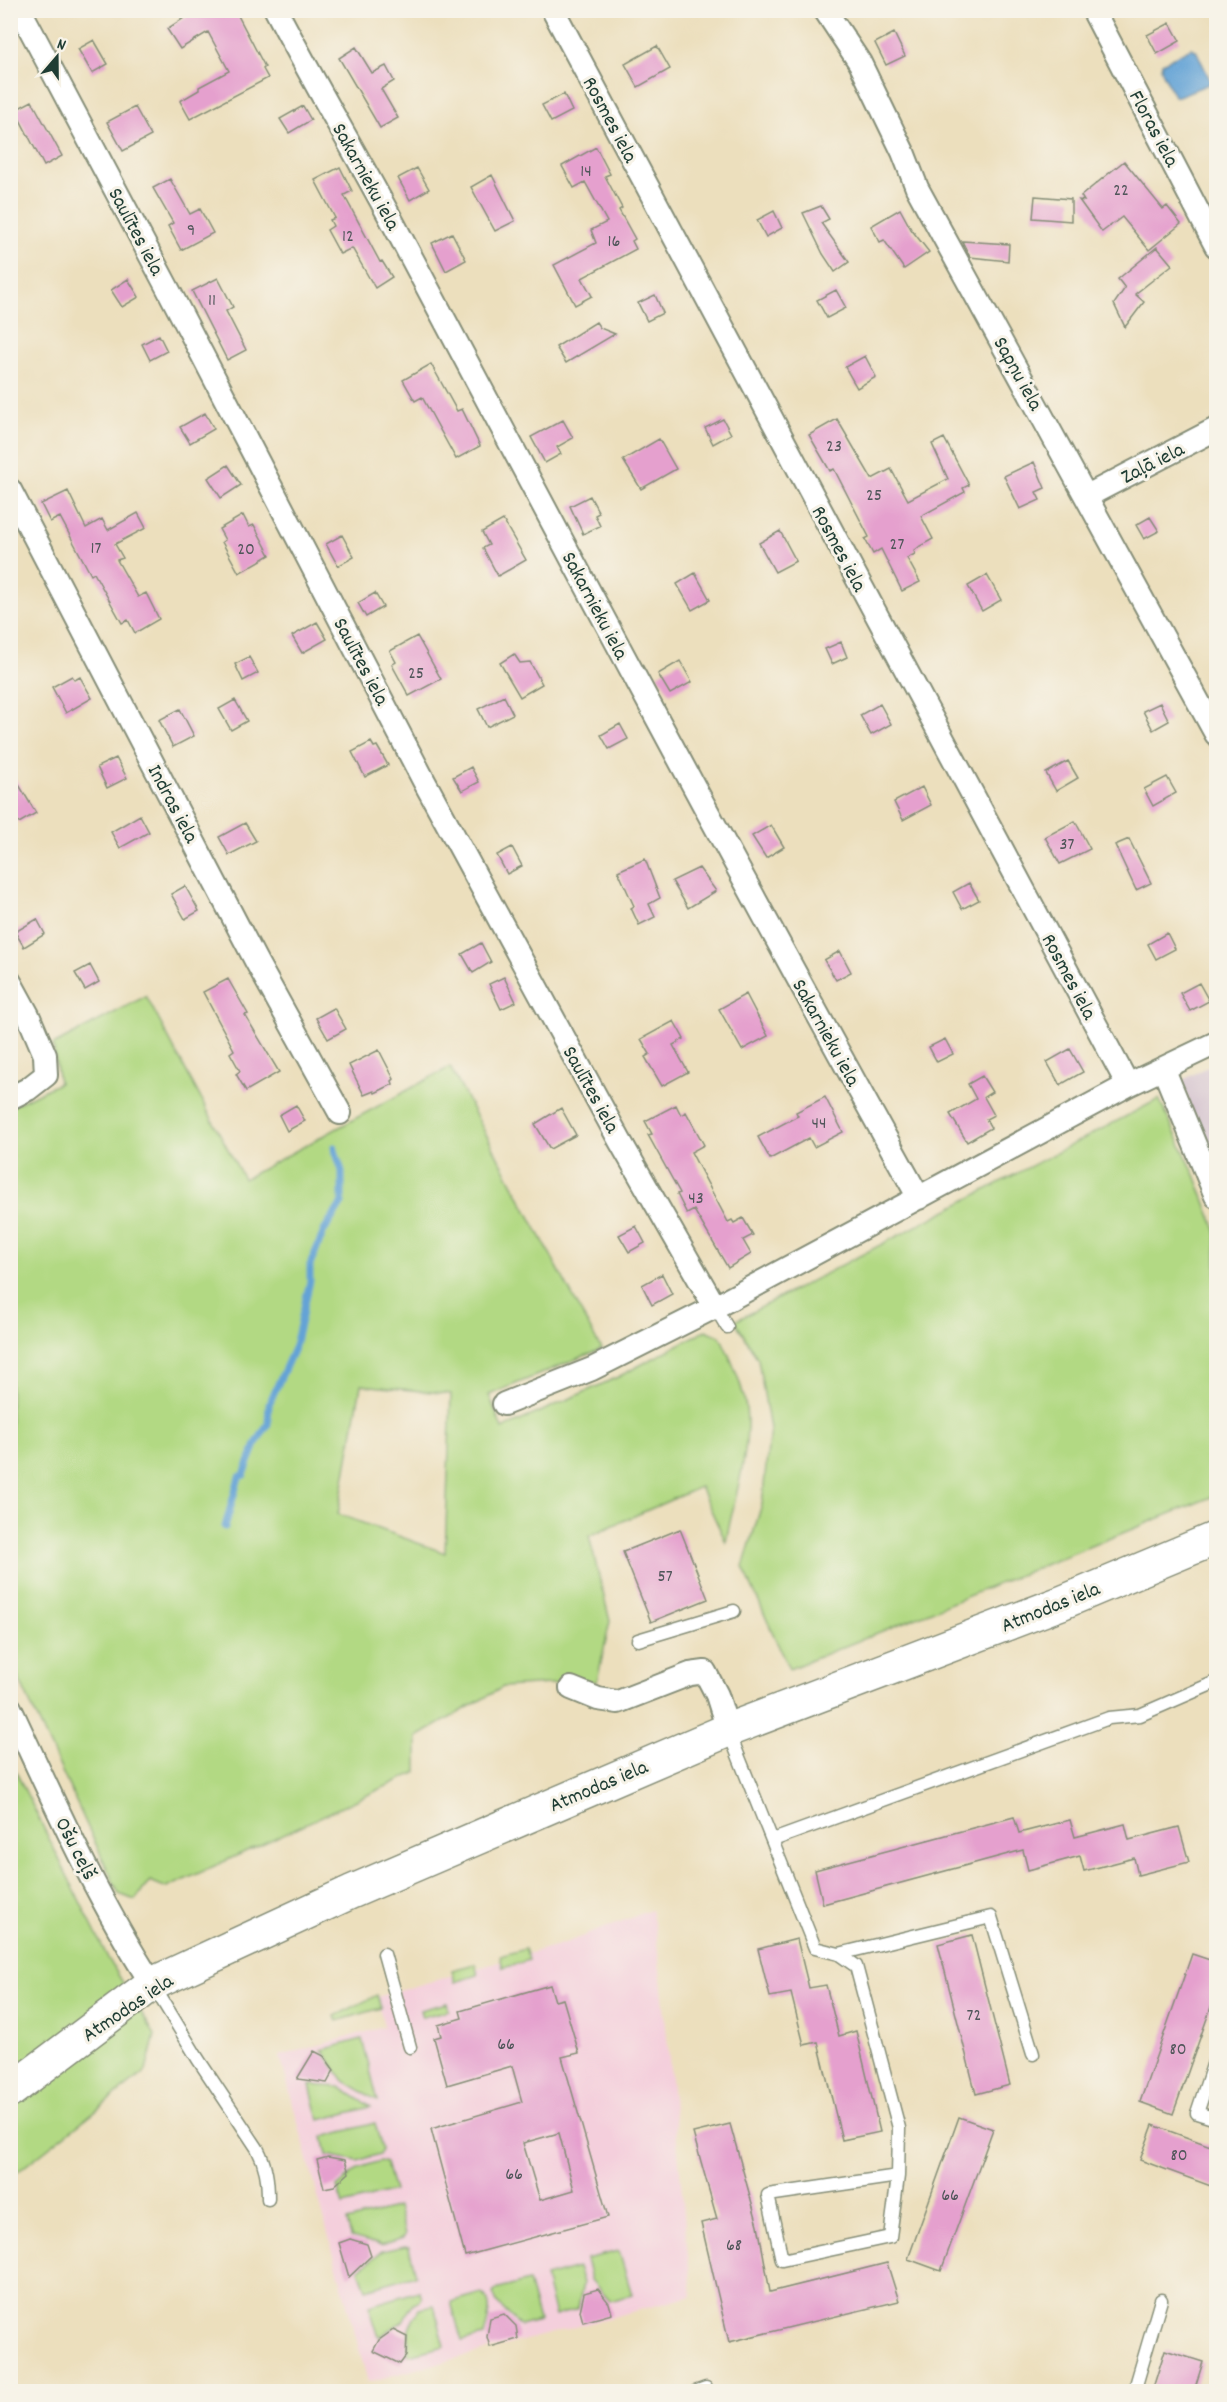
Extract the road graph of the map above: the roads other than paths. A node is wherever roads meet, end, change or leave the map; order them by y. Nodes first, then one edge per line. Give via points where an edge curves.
1 (20, 10) edge
2 (276, 10) edge
3 (553, 10) edge
4 (825, 10) edge
5 (1093, 10) edge
6 (1216, 246) edge
7 (1216, 429) edge
8 (10, 490) edge
9 (1087, 496) junction
10 (1216, 734) edge
11 (10, 982) edge
12 (1216, 1043) edge
13 (1164, 1070) junction
14 (1128, 1085) junction
15 (10, 1098) edge
16 (340, 1113) dead end
17 (1216, 1196) edge
18 (919, 1198) junction
19 (715, 1307) junction
20 (727, 1327) dead end
21 (504, 1404) dead end
22 (1216, 1538) edge
23 (734, 1611) dead end
24 (638, 1640) dead end
25 (1216, 1682) edge
26 (571, 1688) dead end
27 (10, 1708) edge
28 (728, 1730) junction
29 (773, 1840) junction
30 (384, 1954) dead end
31 (839, 1954) junction
32 (152, 1984) junction
33 (410, 2047) dead end
34 (1033, 2055) dead end
35 (1216, 2056) edge
36 (10, 2091) edge
37 (1216, 2119) edge
38 (898, 2176) junction
39 (268, 2199) dead end
40 (1161, 2300) dead end
41 (1134, 2391) edge

1 - 19 street, Saulītes iela via 424,781
2 - 18 street, Sakarnieku iela
3 - 14 street, Rosmes iela
4 - 9 street, Sapņu iela via 860,63 917,188
5 - 6 street, Floras iela
7 - 9 street, Zaļā iela
8 - 16 street, Indras iela via 256,961
9 - 10 street, Sapņu iela
11 - 15 street via 45,1055 46,1075
12 - 13 street
13 - 14 street
13 - 17 street
14 - 18 street
18 - 19 street
19 - 20 lane
19 - 21 street via 592,1369
22 - 28 main road, Atmodas iela via 1062,1603
23 - 24 lane
25 - 29 lane via 1140,1715 1109,1718
26 - 28 street via 618,1702 705,1672
27 - 32 street, Ošu ceļš via 73,1844
28 - 29 lane
28 - 32 main road, Atmodas iela via 351,1892
29 - 31 lane via 815,1948
30 - 33 lane
31 - 34 lane via 991,1917
31 - 38 lane via 856,1966 893,2105 899,2128
32 - 36 main road, Atmodas iela
32 - 39 lane via 257,2148 265,2163
35 - 37 lane via 1197,2113
38 - 38 lane via 768,2195 782,2260 890,2237
40 - 41 lane

